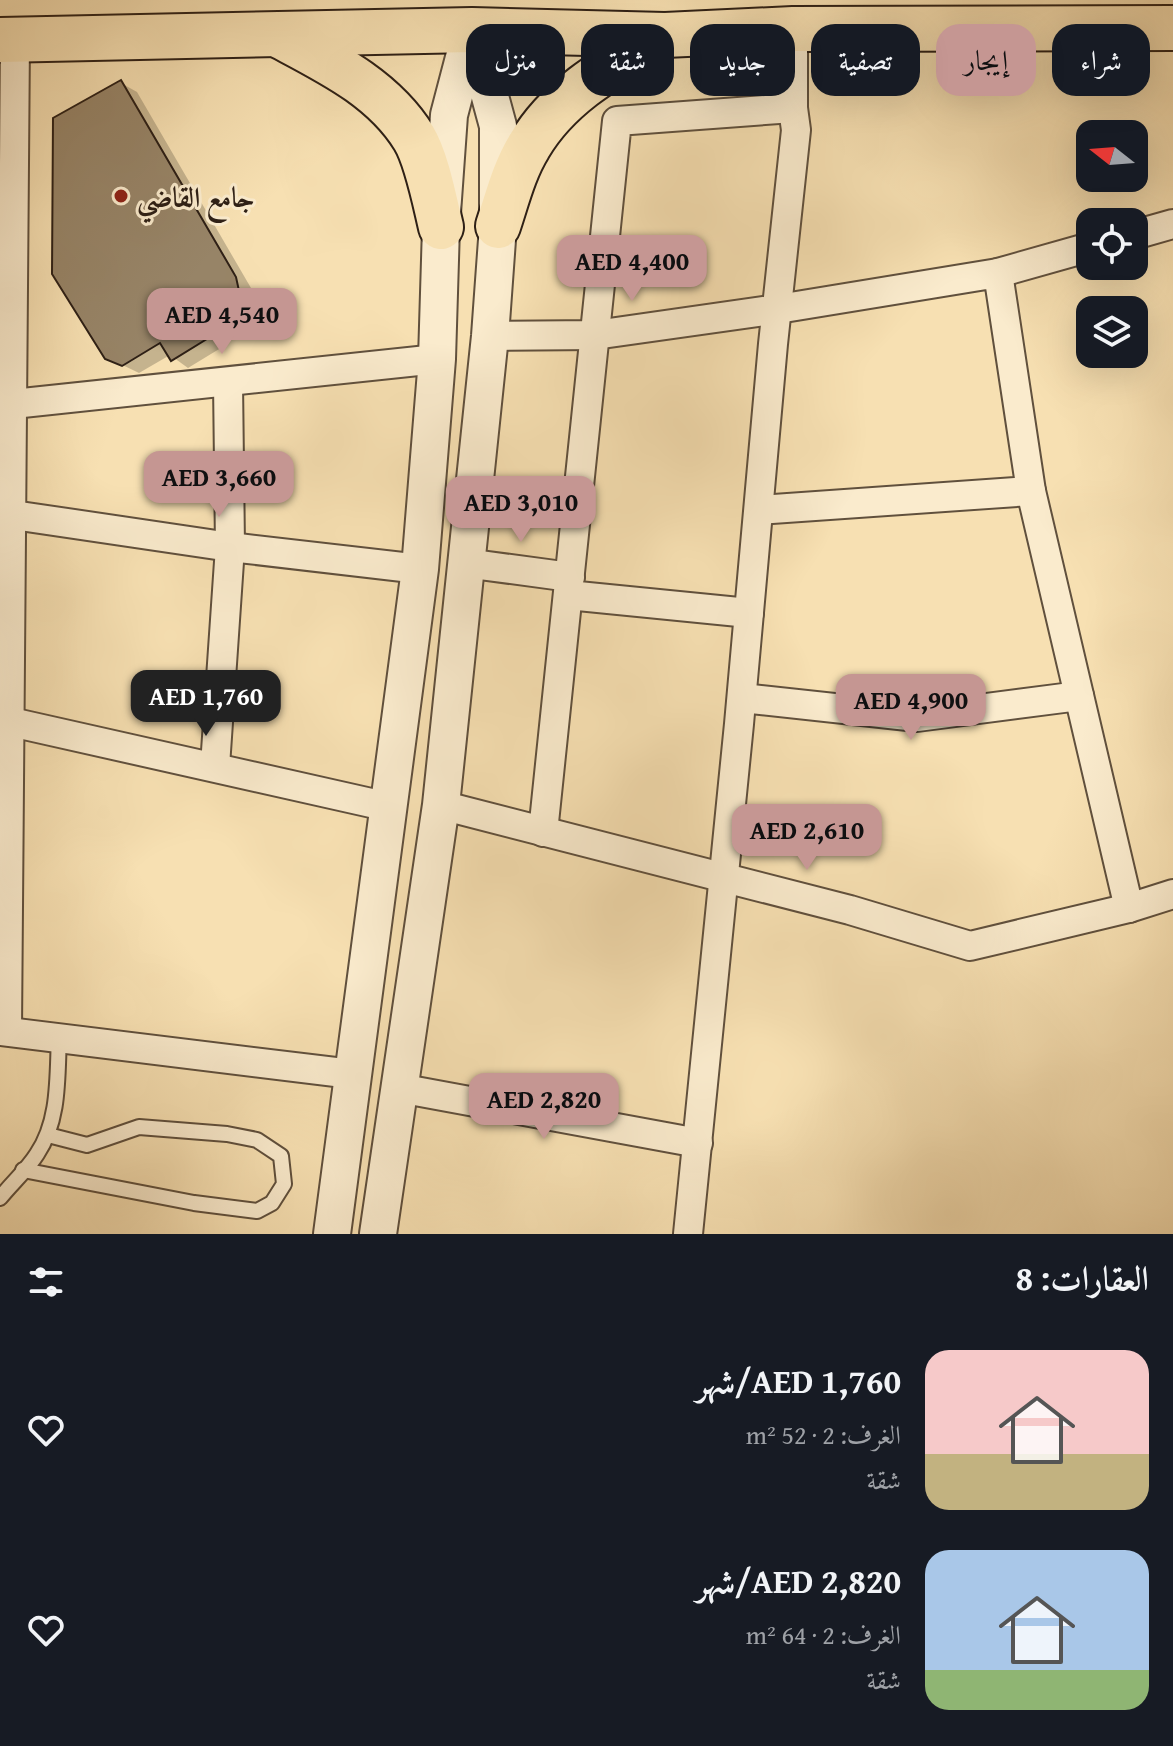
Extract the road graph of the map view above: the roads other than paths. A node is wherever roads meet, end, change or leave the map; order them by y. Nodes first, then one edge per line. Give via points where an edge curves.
1 (434, 0) edge
2 (481, 15) edge
3 (583, 16) edge
4 (269, 23) edge
5 (618, 24) edge
6 (1173, 28) edge
7 (795, 29) edge
8 (7, 40) edge
9 (581, 89) edge
10 (793, 96) edge
11 (793, 108) junction
12 (449, 115) junction
13 (498, 126) junction
14 (1173, 224) edge
15 (498, 226) junction
16 (441, 227) junction
17 (1148, 231) edge
18 (1076, 251) edge
19 (998, 273) junction
20 (778, 309) junction
21 (595, 335) junction
22 (490, 336) junction
23 (437, 359) junction
24 (228, 382) junction
25 (9, 396) edge
26 (6, 444) edge
27 (1031, 491) junction
28 (759, 510) junction
29 (13, 515) junction
30 (230, 547) junction
31 (465, 563) junction
32 (420, 569) junction
33 (569, 586) junction
34 (749, 613) junction
35 (1079, 696) junction
36 (742, 698) junction
37 (11, 722) junction
38 (215, 766) junction
39 (441, 805) junction
40 (389, 807) junction
41 (543, 832) junction
42 (724, 878) junction
43 (1173, 894) edge
44 (1129, 908) junction
45 (4, 1031) edge
46 (59, 1037) junction
47 (352, 1074) junction
48 (399, 1088) junction
49 (48, 1135) junction
50 (698, 1143) junction
51 (23, 1170) junction
52 (0, 1198) edge
53 (332, 1234) edge
54 (378, 1234) edge
55 (688, 1234) edge

1 - 2 highway
2 - 3 highway
2 - 4 highway
2 - 12 street
2 - 13 street
3 - 5 highway
4 - 8 highway
4 - 16 highway via 372,91 393,112 415,139
6 - 7 highway
8 - 25 street
9 - 15 highway via 556,109 529,145
10 - 11 street
11 - 20 street via 796,130
11 - 21 street via 617,121
12 - 13 street via 463,109 478,111
12 - 16 street
13 - 15 street
14 - 17 street
15 - 22 street
16 - 23 street
18 - 19 street
19 - 20 street
19 - 27 street
20 - 21 street
20 - 28 street
21 - 22 street
21 - 33 street
22 - 31 street
23 - 24 street
23 - 32 street
24 - 25 street
24 - 30 street
25 - 26 street
26 - 29 street
27 - 28 street
27 - 35 street
28 - 34 street
29 - 30 street
29 - 37 street
30 - 32 street
30 - 38 street
31 - 33 street
31 - 39 street
32 - 40 street
33 - 34 street
33 - 41 street
34 - 36 street
35 - 36 street via 917,717
35 - 44 street
36 - 42 street
37 - 38 street
37 - 45 street
38 - 40 street
39 - 41 street
39 - 48 street
40 - 47 street
41 - 42 street
42 - 44 street via 970,946
42 - 50 street
43 - 44 street
45 - 46 street
46 - 47 street
46 - 49 lane
47 - 53 street
48 - 50 street
48 - 54 street
49 - 51 lane
49 - 51 lane via 87,1145 139,1127 257,1140 281,1156 284,1184 272,1203 257,1211
50 - 55 street
51 - 52 lane

